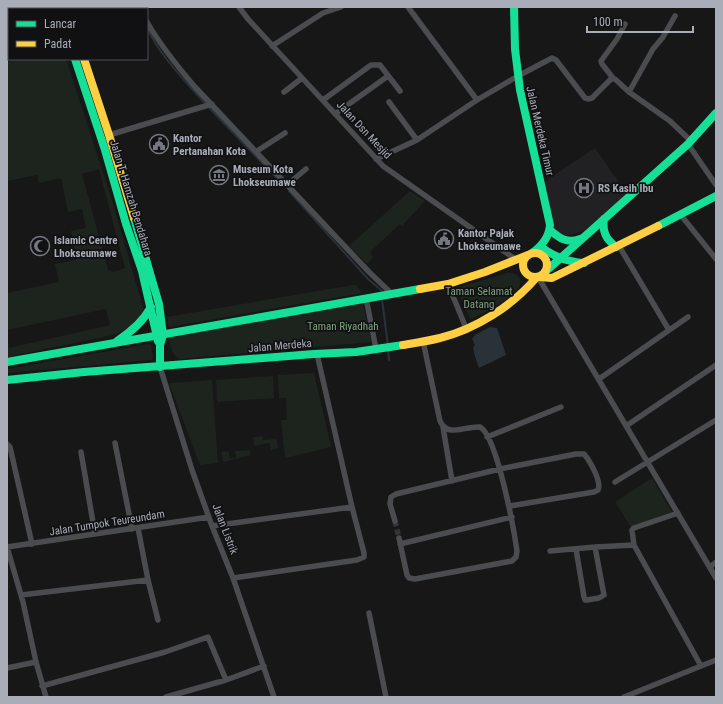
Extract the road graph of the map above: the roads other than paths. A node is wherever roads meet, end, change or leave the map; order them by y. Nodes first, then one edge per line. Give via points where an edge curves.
1 (239, 7) edge
2 (341, 7) edge
3 (408, 7) edge
4 (514, 7) edge
5 (674, 16) dead end
6 (148, 24) edge
7 (625, 24) dead end
8 (272, 46) junction
9 (74, 60) edge
10 (84, 60) edge
11 (388, 76) junction
12 (518, 76) junction
13 (302, 78) junction
14 (613, 78) junction
15 (400, 91) dead end
16 (284, 92) dead end
17 (629, 92) junction
18 (322, 100) junction
19 (477, 100) junction
20 (389, 102) dead end
21 (210, 105) junction
22 (716, 113) edge
23 (335, 114) junction
24 (285, 132) dead end
25 (109, 135) junction
26 (417, 140) junction
27 (689, 143) junction
28 (257, 152) junction
29 (376, 159) junction
30 (306, 169) dead end
31 (288, 184) junction
32 (716, 185) edge
33 (716, 196) edge
34 (680, 214) junction
35 (604, 219) junction
36 (550, 230) junction
37 (588, 234) junction
38 (541, 247) junction
39 (618, 247) junction
40 (530, 254) junction
41 (561, 258) junction
42 (716, 258) edge
43 (515, 259) junction
44 (585, 263) junction
45 (540, 276) junction
46 (448, 284) junction
47 (391, 294) junction
48 (369, 298) junction
49 (151, 307) junction
50 (688, 316) dead end
51 (466, 328) junction
52 (670, 330) junction
53 (160, 335) junction
54 (423, 341) junction
55 (110, 344) junction
56 (378, 349) junction
57 (317, 354) junction
58 (7, 362) edge
59 (716, 365) edge
60 (160, 367) junction
61 (599, 379) junction
62 (7, 380) edge
63 (561, 407) dead end
64 (716, 420) edge
65 (626, 426) junction
66 (443, 427) junction
67 (7, 437) edge
68 (487, 437) junction
69 (116, 443) dead end
70 (8, 445) edge
71 (81, 452) dead end
72 (647, 462) junction
73 (500, 469) junction
74 (452, 481) junction
75 (615, 482) dead end
76 (510, 506) junction
77 (352, 507) junction
78 (678, 513) junction
79 (512, 517) junction
80 (209, 518) junction
81 (395, 521) tunnel mouth
82 (212, 526) junction
83 (135, 528) junction
84 (95, 534) junction
85 (32, 544) junction
86 (634, 546) junction
87 (7, 547) edge
88 (595, 547) junction
89 (576, 549) junction
90 (550, 551) dead end
91 (716, 562) edge
92 (710, 566) junction
93 (233, 578) junction
94 (716, 578) edge
95 (148, 580) junction
96 (20, 595) junction
97 (369, 613) dead end
98 (158, 620) dead end
99 (716, 660) edge
100 (36, 662) junction
101 (264, 666) junction
102 (701, 666) junction
103 (7, 668) edge
104 (226, 680) junction
105 (42, 686) junction
106 (639, 694) edge
107 (46, 697) edge
108 (166, 697) edge
109 (274, 697) edge
110 (386, 697) edge
111 (624, 697) edge

1 - 8 street, Jalan Dsn Mesjid
2 - 8 street via 323,13
3 - 19 street
4 - 12 main road, Jalan Merdeka Timur via 514,47
5 - 17 street
6 - 21 street
7 - 14 street via 601,62
8 - 13 street, Jalan Dsn Mesjid
9 - 49 main road, Jalan T. Hamzah Bendahara via 105,150
10 - 25 main road, Jalan T. Hamzah Bendahara
11 - 15 street
11 - 18 street via 380,65 371,65
11 - 23 street
12 - 14 street via 549,59 554,59 588,99
12 - 19 street
12 - 36 main road, Jalan Merdeka Timur via 522,106
13 - 16 street
13 - 18 street, Jalan Dsn Mesjid
14 - 17 street
17 - 27 street via 670,121
18 - 23 street, Jalan Dsn Mesjid
19 - 26 street
20 - 26 street
21 - 25 street
21 - 28 street
22 - 27 main road, Jalan Merdeka
23 - 29 street, Jalan Dsn Mesjid
24 - 28 street
25 - 53 main road, Jalan T. Hamzah Bendahara via 161,315
26 - 29 street
27 - 32 street
27 - 35 main road, Jalan Merdeka
28 - 31 street
29 - 43 street, Jalan Dsn Mesjid
30 - 31 street
31 - 47 street
33 - 34 main road
34 - 39 main road
34 - 42 street
35 - 37 main road, Jalan Merdeka
35 - 39 main road via 603,231 607,239
36 - 37 main road via 565,241 571,242
36 - 38 main road
37 - 41 main road, Jalan Merdeka
38 - 40 main road
38 - 41 main road via 553,256
39 - 44 main road
39 - 52 street
40 - 43 main road
40 - 45 main road via 544,256 547,264
40 - 45 main road via 523,260 522,267 529,276
41 - 44 main road
41 - 45 main road, Jalan Merdeka
43 - 46 main road
44 - 45 main road via 552,278
45 - 51 main road, Jalan Merdeka via 522,294
45 - 61 street
46 - 47 main road
46 - 51 street
47 - 48 main road
48 - 53 main road
48 - 56 street
49 - 53 main road, Jalan T. Hamzah Bendahara
49 - 55 main road via 138,326
50 - 52 street
51 - 54 main road, Jalan Merdeka via 448,336
52 - 61 street
53 - 55 main road
53 - 60 main road, Jalan T. Hamzah Bendahara
54 - 56 main road, Jalan Merdeka
54 - 66 street
55 - 58 main road
56 - 57 main road, Jalan Merdeka
57 - 60 main road, Jalan Merdeka
57 - 77 street
59 - 65 street
60 - 62 main road, Jalan Merdeka
60 - 80 street, Jalan Listrik
61 - 65 street
63 - 68 street
64 - 72 street
65 - 72 street
66 - 68 street via 450,430 480,427
66 - 74 street
67 - 70 street
68 - 73 street
69 - 83 street
70 - 85 street
71 - 84 street
72 - 75 street
72 - 78 street
73 - 74 street
73 - 76 street
73 - 76 street via 584,454 599,486 594,492
74 - 81 street via 391,497 390,504
76 - 79 street
77 - 82 street
77 - 93 street via 364,557
78 - 86 street via 634,528
78 - 92 street
79 - 79 street via 517,551 512,561 415,579 407,575 400,541
80 - 82 street, Jalan Listrik
80 - 83 street, Jalan Tumpok Teureundam
82 - 93 street, Jalan Listrik
83 - 84 street, Jalan Tumpok Teureundam
83 - 95 street
84 - 85 street, Jalan Tumpok Teureundam
85 - 87 street, Jalan Tumpok Teureundam
86 - 88 street
86 - 102 street
87 - 96 street
88 - 89 street
88 - 89 street via 604,595 587,600 584,597
89 - 90 street
91 - 92 street
92 - 94 street
93 - 101 street, Jalan Listrik
95 - 96 street
95 - 98 street
96 - 100 street
97 - 110 street
99 - 102 street
100 - 103 street
100 - 105 street
101 - 104 street
101 - 109 street, Jalan Listrik
102 - 106 street via 656,683
104 - 105 street via 208,637 165,652
104 - 108 street
105 - 107 street
106 - 111 street

